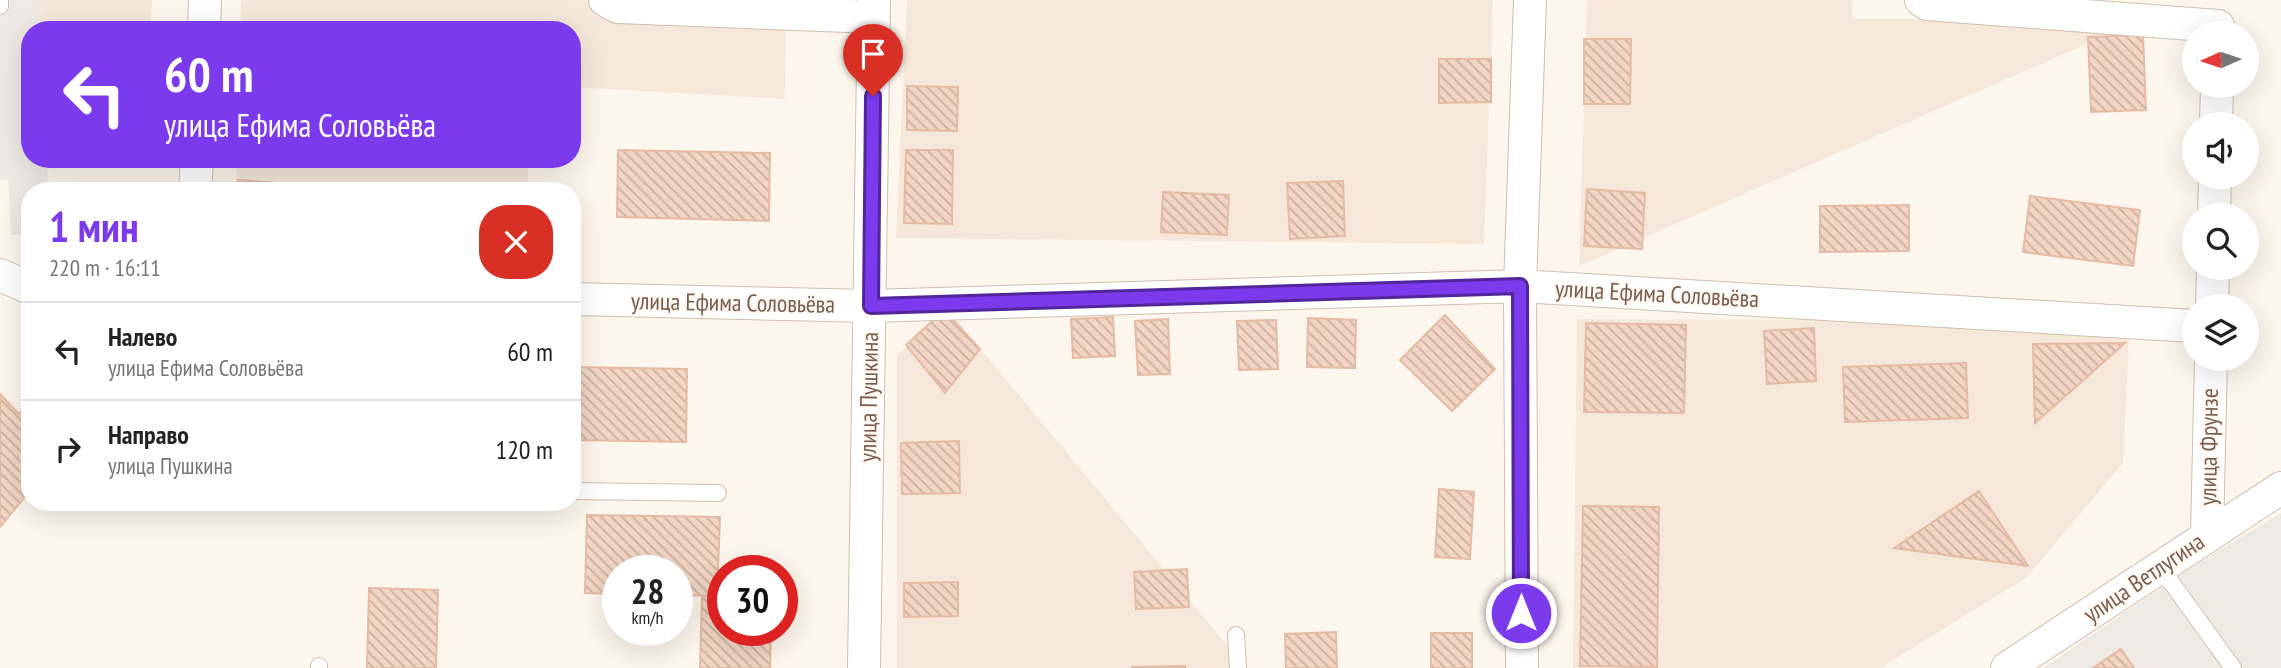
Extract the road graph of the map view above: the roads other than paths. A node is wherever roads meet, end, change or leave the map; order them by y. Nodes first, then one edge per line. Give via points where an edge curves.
1 (0, 0) edge
2 (205, 0) edge
3 (605, 0) edge
4 (1530, 0) edge
5 (1922, 0) edge
6 (0, 6) edge
7 (874, 8) edge
8 (2218, 20) edge
9 (204, 21) edge
10 (0, 275) edge
11 (21, 284) edge
12 (1520, 286) junction
13 (581, 299) edge
14 (871, 306) junction
15 (2182, 325) edge
16 (2211, 371) edge
17 (2281, 488) edge
18 (581, 491) edge
19 (718, 493) dead end
20 (2207, 535) junction
21 (2158, 570) junction
22 (1236, 635) dead end
23 (864, 668) edge
24 (1238, 668) edge
25 (1522, 668) edge
26 (2007, 668) edge
27 (2233, 668) edge

1 - 6 lane
2 - 9 street
3 - 7 street via 618,6
4 - 12 street
5 - 8 street via 1927,4
7 - 14 street, улица Пушкина
10 - 11 street
12 - 14 street, улица Ефима Соловьёва
12 - 15 street, улица Ефима Соловьёва
12 - 25 street
13 - 14 street, улица Ефима Соловьёва
14 - 23 street, улица Пушкина
16 - 20 street, улица Фрунзе
17 - 20 street, улица Ветлугина
18 - 19 lane
20 - 21 street, улица Ветлугина
21 - 26 street, улица Ветлугина
21 - 27 lane
22 - 24 lane

